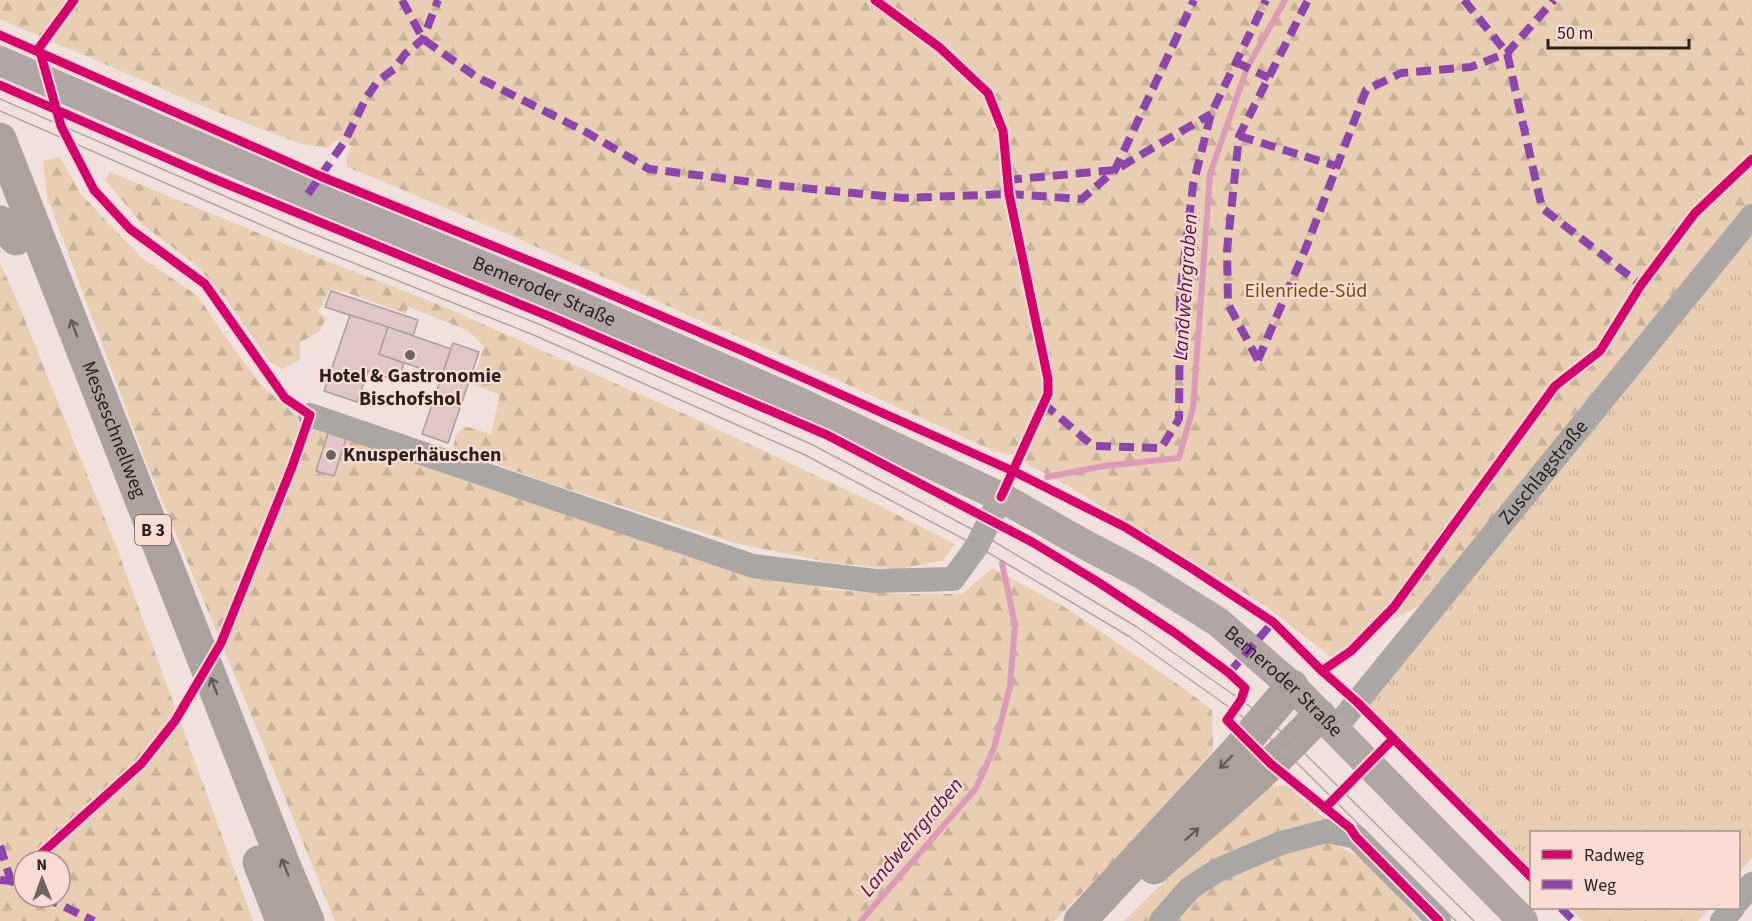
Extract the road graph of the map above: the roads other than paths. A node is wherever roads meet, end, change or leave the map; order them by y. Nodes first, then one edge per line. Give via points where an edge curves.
1 (0, 61) edge
2 (0, 139) edge
3 (0, 198) edge
4 (1752, 216) edge
5 (8, 231) edge
6 (310, 415) dead end
7 (1001, 497) junction
8 (1292, 686) junction
9 (1326, 722) junction
10 (1752, 884) edge
11 (1740, 899) edge
12 (1732, 909) edge
13 (282, 921) edge
14 (308, 921) edge
15 (1080, 921) edge
16 (1108, 921) edge
17 (1161, 921) edge
18 (1439, 921) edge
19 (1523, 921) edge
20 (1722, 921) edge

1 - 7 main road, Bemeroder Straße via 691,354
14 -> 2 highway, Messeschnellweg / B 3
3 - 5 highway, Messeschnellweg / B 3
4 - 9 street, Zuschlagstraße
5 - 13 highway, Messeschnellweg / B 3
6 - 7 street via 753,567 875,581 953,579 977,546
7 - 8 main road, Bemeroder Straße via 1143,575 1218,622
8 - 9 main road, Bemeroder Straße
8 -> 15 highway via 1238,751
16 -> 9 highway via 1151,871 1294,742
9 - 19 main road, Bemeroder Straße
10 - 11 street
12 - 20 street
17 - 18 street via 1190,888 1218,870 1281,843 1328,831 1356,837

